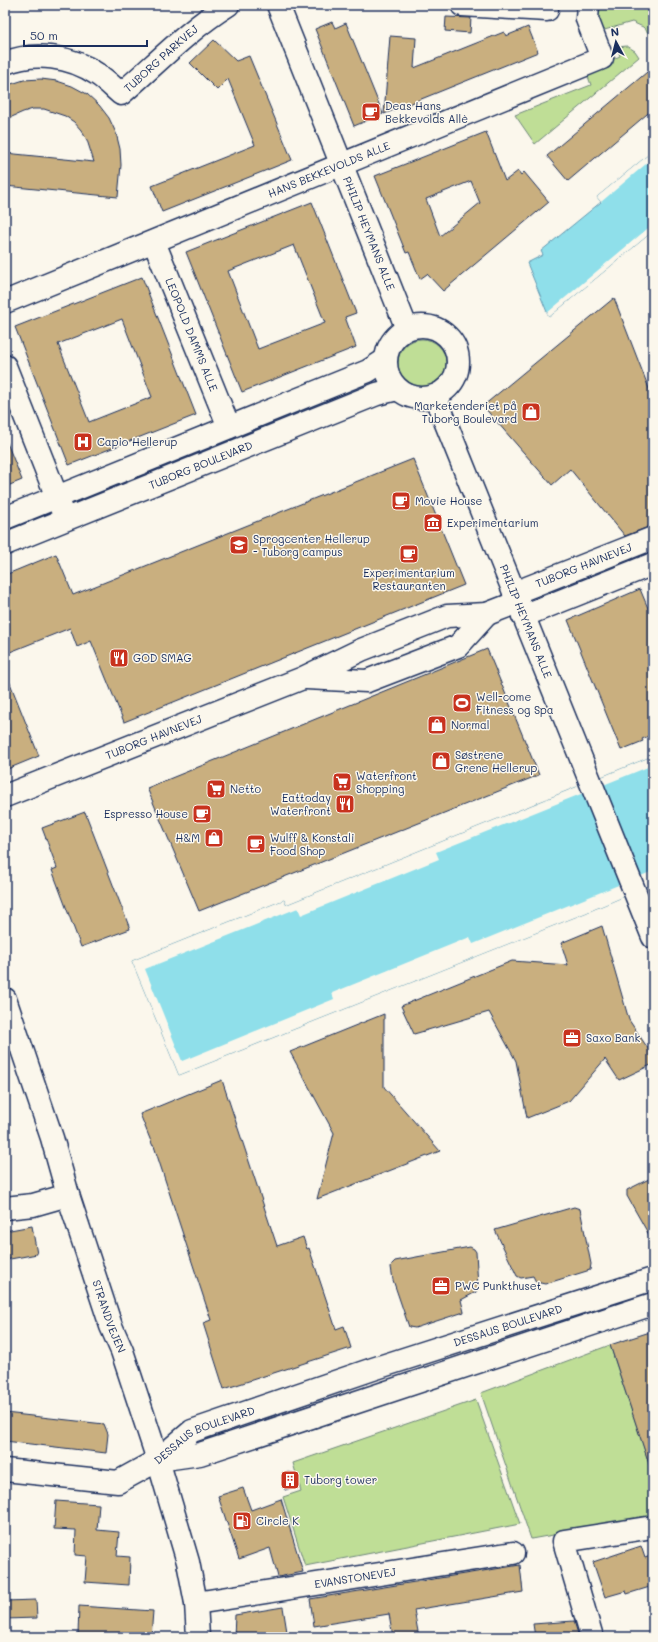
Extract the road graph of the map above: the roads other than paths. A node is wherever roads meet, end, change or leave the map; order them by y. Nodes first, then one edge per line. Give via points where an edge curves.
1 (228, 5) edge
2 (278, 5) edge
3 (462, 5) edge
4 (588, 5) edge
5 (548, 10) dead end
6 (5, 63) edge
7 (341, 164) junction
8 (154, 242) junction
9 (5, 302) edge
10 (407, 329) junction
11 (386, 360) junction
12 (5, 366) edge
13 (397, 389) junction
14 (435, 396) junction
15 (229, 427) junction
16 (57, 497) junction
17 (5, 518) edge
18 (66, 519) junction
19 (653, 538) edge
20 (5, 544) edge
21 (653, 564) edge
22 (518, 603) junction
23 (487, 614) junction
24 (302, 678) junction
25 (5, 796) edge
26 (653, 937) edge
27 (5, 998) edge
28 (68, 1195) junction
29 (5, 1208) edge
30 (653, 1278) edge
31 (653, 1304) edge
32 (158, 1460) junction
33 (5, 1470) edge
34 (653, 1527) edge
35 (513, 1553) dead end
36 (196, 1603) junction
37 (198, 1637) edge
38 (592, 1637) edge

1 - 6 street, TUBORG PARKVEJ via 211,15 178,42 120,94 97,74 74,62 46,56 15,59
2 - 7 street, PHILIP HEYMANS ALLE
3 - 5 street
4 - 7 street, HANS BEKKEVOLDS ALLE via 587,19 602,58
7 - 8 street, HANS BEKKEVOLDS ALLE
7 - 10 street, PHILIP HEYMANS ALLE
8 - 9 street, HANS BEKKEVOLDS ALLE
8 - 15 street, LEOPOLD DAMMS ALLE
10 - 11 street via 398,334 392,342 387,350
10 - 14 street via 417,326 428,327 442,333 453,345 457,359 456,374 444,391
11 - 13 street via 386,371
11 - 15 street via 368,371
12 - 16 street
13 - 14 street via 414,398
13 - 18 street, TUBORG BOULEVARD via 371,397
14 - 22 street, PHILIP HEYMANS ALLE
15 - 16 street
16 - 17 street
16 - 18 street
18 - 20 street, TUBORG BOULEVARD
19 - 22 street, TUBORG HAVNEVEJ
21 - 22 street, TUBORG HAVNEVEJ
22 - 23 street, TUBORG HAVNEVEJ
22 - 26 street, PHILIP HEYMANS ALLE
23 - 24 street, TUBORG HAVNEVEJ via 447,616 360,650
23 - 24 street, TUBORG HAVNEVEJ via 458,646 367,682
24 - 25 street, TUBORG HAVNEVEJ
27 - 28 street, STRANDVEJEN via 52,1138
28 - 29 street via 33,1205
28 - 32 street, STRANDVEJEN
30 - 32 street, DESSAUS BOULEVARD via 192,1431
31 - 32 street, DESSAUS BOULEVARD via 200,1454
32 - 33 street via 118,1482
32 - 36 street, STRANDVEJEN via 188,1562
34 - 38 street via 564,1541
35 - 36 street, EVANSTONEVEJ
36 - 37 street, STRANDVEJEN

